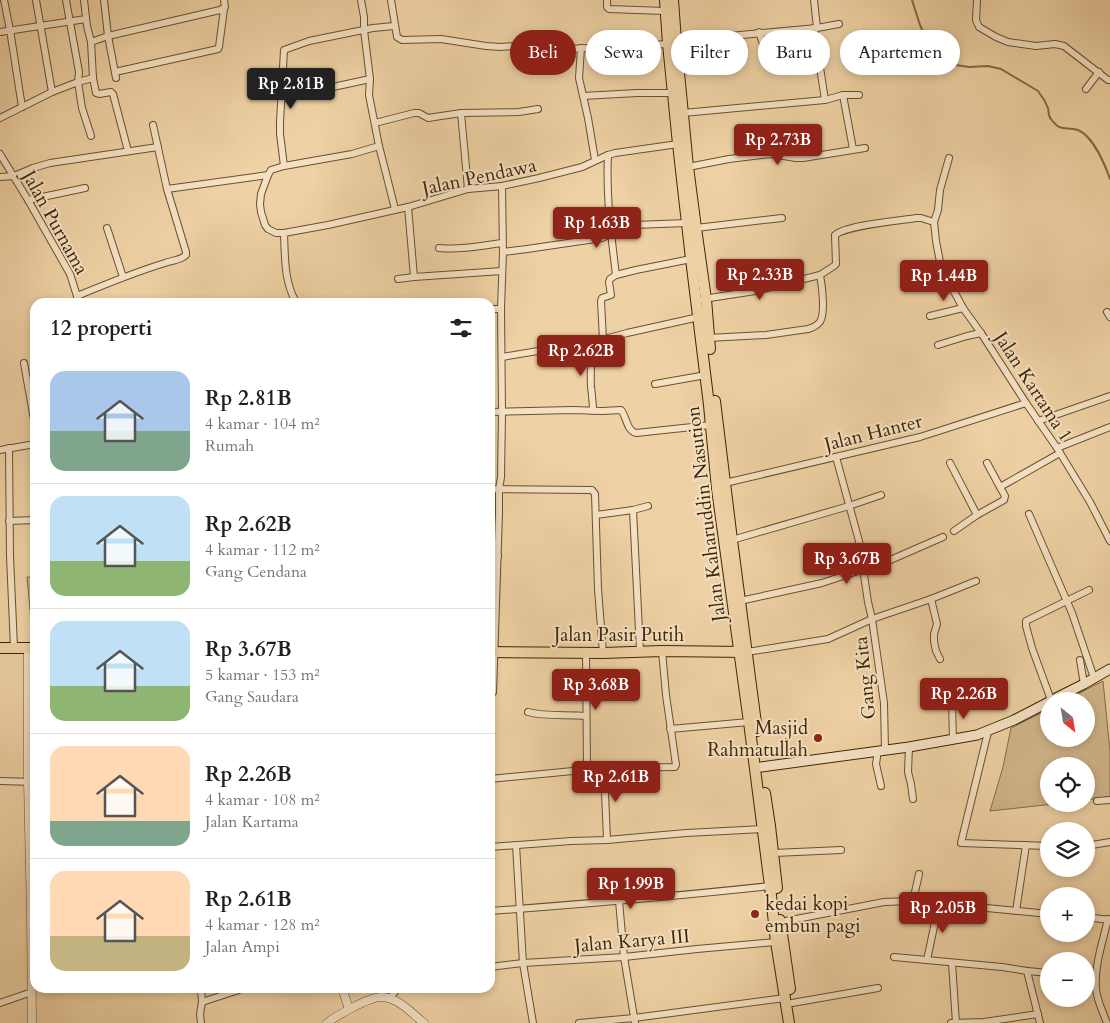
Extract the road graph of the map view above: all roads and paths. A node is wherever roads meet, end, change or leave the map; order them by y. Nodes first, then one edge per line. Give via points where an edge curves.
1 (4, 0) edge
2 (36, 0) edge
3 (66, 0) edge
4 (84, 0) edge
5 (104, 0) edge
6 (224, 0) edge
7 (361, 0) edge
8 (391, 0) edge
9 (607, 0) edge
10 (665, 0) edge
11 (673, 0) edge
12 (814, 0) edge
13 (978, 0) edge
14 (224, 9) junction
15 (665, 11) junction
16 (86, 19) junction
17 (70, 22) junction
18 (839, 24) dead end
19 (40, 26) junction
20 (394, 26) junction
21 (815, 28) junction
22 (10, 30) junction
23 (364, 30) junction
24 (672, 30) edge
25 (787, 30) edge
26 (0, 32) edge
27 (108, 36) junction
28 (671, 38) edge
29 (91, 42) junction
30 (671, 42) edge
31 (581, 48) junction
32 (1099, 72) junction
33 (673, 75) edge
34 (677, 75) edge
35 (93, 78) junction
36 (370, 79) junction
37 (1110, 80) edge
38 (78, 82) junction
39 (1086, 89) dead end
40 (52, 92) junction
41 (673, 93) junction
42 (843, 95) junction
43 (859, 95) dead end
44 (583, 96) junction
45 (282, 98) junction
46 (825, 100) junction
47 (22, 107) junction
48 (538, 109) dead end
49 (461, 113) junction
50 (683, 113) junction
51 (0, 118) edge
52 (375, 123) junction
53 (153, 125) dead end
54 (91, 136) dead end
55 (678, 144) junction
56 (379, 146) junction
57 (158, 147) junction
58 (865, 148) dead end
59 (853, 149) junction
60 (128, 151) junction
61 (608, 155) junction
62 (1, 156) edge
63 (949, 158) dead end
64 (595, 160) junction
65 (284, 166) junction
66 (688, 167) junction
67 (268, 174) junction
68 (0, 176) edge
69 (14, 176) junction
70 (502, 186) junction
71 (85, 188) dead end
72 (168, 189) junction
73 (468, 189) junction
74 (28, 200) junction
75 (408, 207) junction
76 (395, 209) junction
77 (782, 218) dead end
78 (934, 222) junction
79 (691, 225) junction
80 (107, 228) dead end
81 (611, 232) junction
82 (284, 233) junction
83 (502, 243) junction
84 (439, 248) dead end
85 (503, 252) junction
86 (691, 259) junction
87 (502, 271) junction
88 (616, 275) junction
89 (820, 275) junction
90 (123, 277) junction
91 (414, 277) junction
92 (398, 279) dead end
93 (78, 298) edge
94 (83, 298) edge
95 (294, 298) edge
96 (701, 299) junction
97 (963, 308) junction
98 (495, 309) edge
99 (501, 309) junction
100 (930, 316) dead end
101 (699, 317) junction
102 (980, 333) junction
103 (708, 338) junction
104 (603, 340) junction
105 (591, 342) junction
106 (938, 345) dead end
107 (502, 357) junction
108 (24, 363) dead end
109 (706, 375) junction
110 (655, 384) dead end
111 (30, 392) edge
112 (1110, 396) edge
113 (1026, 403) junction
114 (593, 411) junction
115 (495, 412) edge
116 (502, 412) junction
117 (1038, 422) junction
118 (710, 425) junction
119 (1110, 427) edge
120 (30, 445) edge
121 (9, 448) junction
122 (0, 450) edge
123 (1058, 450) junction
124 (836, 457) junction
125 (950, 463) dead end
126 (986, 463) dead end
127 (725, 483) junction
128 (1000, 487) junction
129 (495, 489) edge
130 (499, 489) junction
131 (881, 495) dead end
132 (648, 506) dead end
133 (849, 506) junction
134 (633, 510) junction
135 (1029, 514) dead end
136 (596, 515) junction
137 (977, 515) junction
138 (30, 520) edge
139 (9, 522) junction
140 (954, 531) dead end
141 (944, 537) dead end
142 (732, 540) junction
143 (1110, 541) edge
144 (498, 556) joint
145 (864, 569) junction
146 (976, 581) dead end
147 (1089, 590) dead end
148 (931, 599) junction
149 (740, 600) junction
150 (1067, 601) junction
151 (495, 604) edge
152 (872, 619) junction
153 (0, 648) edge
154 (14, 648) junction
155 (30, 648) edge
156 (640, 651) junction
157 (662, 651) junction
158 (744, 651) junction
159 (495, 652) edge
160 (586, 652) junction
161 (602, 652) junction
162 (940, 659) dead end
163 (1080, 660) dead end
164 (1110, 669) edge
165 (1094, 678) junction
166 (1084, 684) junction
167 (1047, 692) edge
168 (1068, 692) edge
169 (952, 702) dead end
170 (1040, 706) edge
171 (528, 712) dead end
172 (586, 716) junction
173 (749, 722) junction
174 (670, 729) junction
175 (988, 732) junction
176 (953, 740) junction
177 (909, 747) junction
178 (881, 750) junction
179 (761, 767) junction
180 (604, 768) junction
181 (587, 769) junction
182 (495, 778) edge
183 (0, 781) edge
184 (30, 781) edge
185 (881, 786) dead end
186 (913, 799) dead end
187 (1110, 800) edge
188 (1097, 802) dead end
189 (763, 829) junction
190 (607, 840) junction
191 (1110, 842) edge
192 (516, 844) junction
193 (1095, 844) edge
194 (1026, 845) junction
195 (495, 846) edge
196 (1040, 846) edge
197 (841, 850) dead end
198 (774, 854) junction
199 (919, 874) dead end
200 (770, 886) junction
201 (619, 901) junction
202 (913, 901) junction
203 (938, 903) junction
204 (521, 909) junction
205 (495, 911) edge
206 (1016, 911) junction
207 (1040, 913) edge
208 (1095, 918) edge
209 (1109, 919) edge
210 (780, 922) junction
211 (776, 942) junction
212 (624, 957) junction
213 (894, 958) dead end
214 (927, 960) junction
215 (952, 963) junction
216 (523, 964) junction
217 (495, 967) edge
218 (1027, 971) junction
219 (1040, 972) edge
220 (786, 979) junction
221 (878, 988) dead end
222 (30, 993) edge
223 (32, 993) edge
224 (201, 993) edge
225 (230, 993) edge
226 (344, 993) edge
227 (394, 993) edge
228 (390, 998) junction
229 (788, 1000) junction
230 (202, 1002) junction
231 (0, 1003) edge
232 (350, 1009) junction
233 (1038, 1014) junction
234 (634, 1021) edge
235 (984, 1022) edge
236 (32, 1023) edge
237 (201, 1023) edge
238 (327, 1023) edge
239 (424, 1023) edge
240 (533, 1023) edge
241 (578, 1023) edge
242 (789, 1023) edge
243 (794, 1023) edge
244 (951, 1023) edge
245 (956, 1023) edge
246 (1040, 1023) edge
247 (1107, 1023) edge

1 - 22 street
2 - 19 street
3 - 17 street
4 - 16 street
5 - 27 street
6 - 14 street
7 - 23 street
8 - 20 street
9 - 15 street via 609,9
10 - 15 highway, Jalan Kaharuddin Nasution
11 - 24 highway, Jalan Kaharuddin Nasution
12 - 21 street
13 - 32 street via 979,27 1008,42 1036,46 1060,44
14 - 27 street
14 - 27 street via 218,49 115,75
15 - 28 highway, Jalan Kaharuddin Nasution
16 - 17 street
16 - 29 street
17 - 19 street
17 - 38 street
18 - 21 street
19 - 22 street
19 - 40 street
20 - 23 street
20 - 31 street via 397,37 402,40 441,39 494,46 550,43 568,49
21 - 25 street
21 - 46 street
22 - 26 street
22 - 47 street
23 - 36 street
23 - 45 street via 286,49
27 - 29 street
29 - 35 street
30 - 31 street
31 - 44 street via 579,78
32 - 37 street
32 - 39 street
33 - 41 highway, Jalan Kaharuddin Nasution
34 - 50 highway, Jalan Kaharuddin Nasution
35 - 38 street
35 - 60 street via 96,93 113,94
36 - 45 street
36 - 52 street
38 - 40 street
38 - 54 street
40 - 47 street
41 - 44 street
41 - 55 highway, Jalan Kaharuddin Nasution
42 - 43 street
42 - 46 street
42 - 59 street
44 - 64 street
45 - 65 street via 280,134
46 - 50 street
47 - 51 street
48 - 49 street
49 - 52 street via 428,118 414,113
49 - 73 street
50 - 66 highway, Jalan Kaharuddin Nasution
52 - 56 street
53 - 57 street
55 - 61 street, Jalan Pendawa
55 - 79 highway, Jalan Kaharuddin Nasution
56 - 65 street
56 - 76 street
57 - 60 street
57 - 72 street
58 - 59 street
59 - 66 street via 803,158 771,154
60 - 69 street via 50,163
61 - 64 street, Jalan Pendawa
61 - 81 street
62 - 69 street, Jalan Purnama
63 - 78 street, Jalan Kartama 1
64 - 70 street, Jalan Pendawa
65 - 67 street via 272,169
66 - 79 highway, Jalan Kaharuddin Nasution
67 - 72 street
67 - 82 street via 260,204 263,219 268,229
68 - 69 street
69 - 74 street, Jalan Purnama
70 - 73 street, Jalan Pendawa
70 - 83 street
71 - 74 street
72 - 90 street via 186,255
73 - 75 street, Jalan Pendawa
74 - 93 street, Jalan Purnama via 70,274
75 - 76 street, Jalan Pendawa
75 - 91 street
76 - 82 street, Jalan Pendawa
77 - 79 street
78 - 89 street via 916,218 838,233 835,235 836,264
78 - 97 street, Jalan Kartama 1 via 944,273
79 - 81 street via 634,225
79 - 86 highway, Jalan Kaharuddin Nasution
79 - 96 highway, Jalan Kaharuddin Nasution
80 - 90 street
81 - 85 street via 602,238
81 - 88 street
82 - 95 street via 288,280
83 - 84 street via 472,248
83 - 85 street
85 - 87 street
86 - 88 street
86 - 96 highway, Jalan Kaharuddin Nasution
87 - 91 street
87 - 99 street
88 - 104 street via 610,279 611,295 601,301
89 - 96 street via 755,291
89 - 103 street via 822,318 814,327 766,335
90 - 94 street
91 - 92 street
96 - 101 highway, Jalan Kaharuddin Nasution
96 - 103 highway, Jalan Kaharuddin Nasution
97 - 100 street
97 - 102 street, Jalan Kartama 1
98 - 99 street
99 - 107 street
101 - 104 street
101 - 109 highway, Jalan Kaharuddin Nasution
102 - 106 street
102 - 113 street, Jalan Kartama 1
103 - 127 highway, Jalan Kaharuddin Nasution
104 - 105 street
105 - 107 street
105 - 114 street
107 - 116 street
108 - 111 street
109 - 110 street
109 - 118 highway, Jalan Kaharuddin Nasution
112 - 117 street
113 - 117 street, Jalan Kartama 1
113 - 124 street, Jalan Hanter via 920,437
114 - 116 street
114 - 118 street via 620,410 633,433
115 - 116 street
116 - 130 street
117 - 123 street, Jalan Kartama 1
118 - 158 highway, Jalan Kaharuddin Nasution via 717,489
119 - 123 street
120 - 121 street
121 - 122 street
121 - 139 street
123 - 128 street
123 - 143 street, Jalan Kartama 1
124 - 127 street, Jalan Hanter
124 - 133 street, Gang Kita
125 - 137 street
126 - 128 street
127 - 142 highway, Jalan Kaharuddin Nasution
128 - 137 street via 1005,499
129 - 130 street
130 - 136 street via 592,490
130 - 144 street
131 - 133 street
132 - 134 street
133 - 142 street
133 - 145 street, Gang Kita
134 - 136 street
134 - 156 street
135 - 150 street
136 - 161 street
137 - 140 street
138 - 139 street
139 - 154 street
141 - 145 street
142 - 149 highway, Jalan Kaharuddin Nasution
144 - 151 street
145 - 149 street via 822,583
145 - 152 street, Gang Kita
146 - 148 street
147 - 150 street
148 - 152 street
148 - 162 street via 937,624 934,641
149 - 158 highway, Jalan Kaharuddin Nasution
150 - 165 street
150 - 167 street via 1025,623
152 - 158 street via 828,639
152 - 178 street, Gang Kita via 884,703
153 - 154 highway
154 - 155 highway
156 - 157 highway, Jalan Pasir Putih
156 - 161 highway, Jalan Pasir Putih
157 - 158 highway, Jalan Pasir Putih
157 - 174 street
158 - 173 highway, Jalan Kaharuddin Nasution
158 - 179 highway, Jalan Kaharuddin Nasution
159 - 160 highway, Jalan Pasir Putih
160 - 161 highway, Jalan Pasir Putih
160 - 172 street
163 - 166 street
164 - 165 main road
165 - 166 main road
166 - 168 main road
169 - 176 street
170 - 175 main road
171 - 172 street
172 - 181 street
173 - 174 street
173 - 189 highway, Jalan Kaharuddin Nasution
174 - 180 street via 675,767
175 - 176 main road
175 - 194 street via 961,843
176 - 177 main road
177 - 178 main road
177 - 186 street via 908,772
178 - 179 main road
178 - 185 street, Gang Kita via 876,764
179 - 198 highway, Jalan Kaharuddin Nasution
180 - 181 street
180 - 190 street
181 - 182 street
183 - 184 street
187 - 188 street
189 - 190 street
189 - 200 highway, Jalan Kaharuddin Nasution
190 - 192 street
191 - 193 street
192 - 195 street
192 - 204 street
194 - 196 street
194 - 206 street
197 - 198 street
198 - 210 highway, Jalan Kaharuddin Nasution
199 - 202 street
200 - 201 street
200 - 211 highway, Jalan Kaharuddin Nasution
201 - 204 street
201 - 212 street
202 - 203 street
202 - 210 street via 884,902
203 - 206 street
203 - 214 street
204 - 205 street
204 - 216 street
206 - 207 street
208 - 209 street
209 - 247 street via 1096,981
210 - 220 highway, Jalan Kaharuddin Nasution
211 - 212 street, Jalan Karya III
211 - 220 highway, Jalan Kaharuddin Nasution
212 - 216 street, Jalan Karya III
212 - 234 street
213 - 214 street
214 - 215 street
215 - 218 street
215 - 245 street
216 - 217 street, Jalan Karya III
216 - 240 street
218 - 219 street
218 - 233 street
220 - 229 highway, Jalan Kaharuddin Nasution
221 - 229 street
222 - 231 street
223 - 236 street
224 - 230 street
225 - 230 street
226 - 232 street
227 - 228 street
228 - 232 street via 378,997
228 - 239 street
229 - 234 street
229 - 242 highway, Jalan Kaharuddin Nasution
229 - 243 highway, Jalan Kaharuddin Nasution
230 - 237 street
232 - 238 street
233 - 235 street
233 - 246 street
234 - 241 street
235 - 245 street
244 - 245 street

